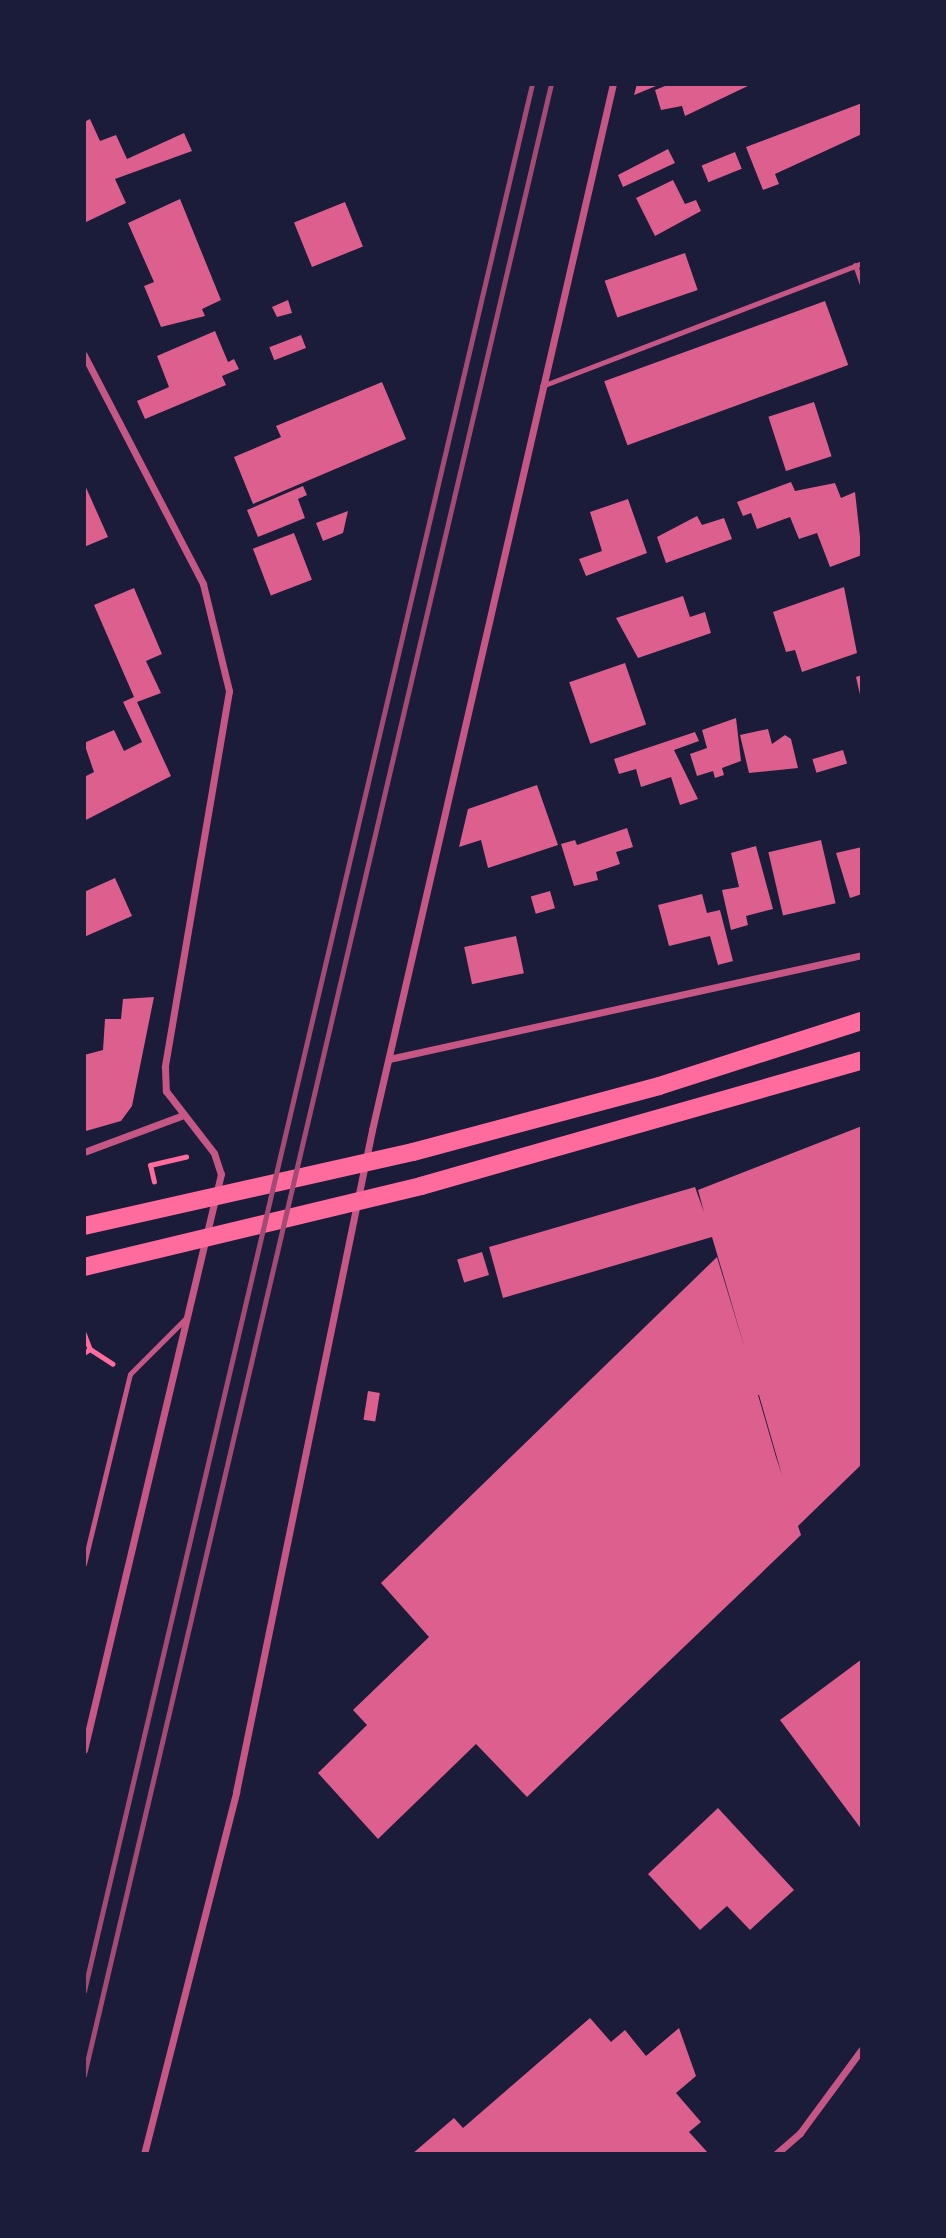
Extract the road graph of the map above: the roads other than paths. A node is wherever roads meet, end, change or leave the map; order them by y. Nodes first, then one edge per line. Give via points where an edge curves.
1 (613, 84) edge
2 (859, 264) edge
3 (862, 284) edge
4 (84, 355) edge
5 (540, 387) junction
6 (862, 955) edge
7 (862, 1021) edge
8 (389, 1059) junction
9 (862, 1060) edge
10 (181, 1116) junction
11 (84, 1152) edge
12 (84, 1226) edge
13 (84, 1267) edge
14 (186, 1318) junction
15 (84, 1564) edge
16 (84, 1750) edge
17 (862, 2049) edge
18 (144, 2154) edge
19 (776, 2154) edge

1 - 5 street
2 - 3 lane
2 - 5 lane
4 - 10 street via 203,584 229,691 165,1067 166,1091
5 - 8 street
6 - 8 street
7 - 12 main road via 659,1086 413,1152
8 - 18 street via 236,1793
9 - 13 main road via 421,1186
10 - 11 street
10 - 14 street via 214,1153 221,1174
14 - 15 lane via 130,1374
14 - 16 street
17 - 19 street

